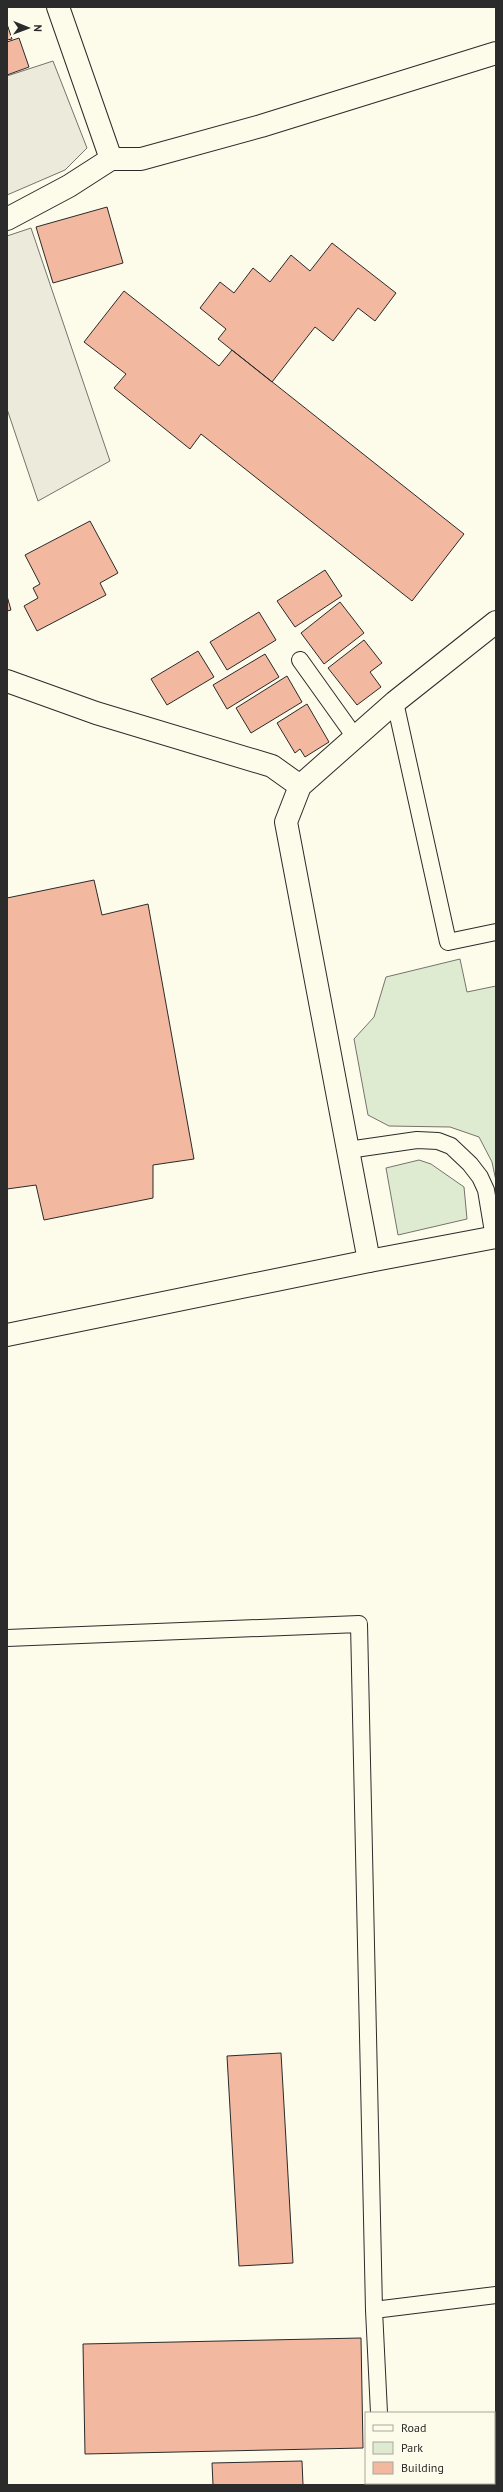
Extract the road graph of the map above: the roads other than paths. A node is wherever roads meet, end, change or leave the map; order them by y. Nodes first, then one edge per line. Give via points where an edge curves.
1 (58, 7) edge
2 (496, 53) edge
3 (111, 159) junction
4 (7, 219) edge
5 (496, 622) edge
6 (300, 660) dead end
7 (7, 681) edge
8 (395, 702) junction
9 (355, 738) junction
10 (300, 786) junction
11 (496, 932) edge
12 (348, 1150) junction
13 (495, 1238) edge
14 (368, 1261) junction
15 (7, 1335) edge
16 (7, 1638) edge
17 (496, 2295) edge
18 (374, 2310) junction
19 (379, 2412) edge

1 - 3 street
2 - 3 street via 261,126 141,159
3 - 4 street via 69,186
5 - 8 street
6 - 9 lane
7 - 10 street via 96,713 272,766
8 - 9 street
8 - 11 lane via 448,942
9 - 10 street
10 - 12 street via 286,822
12 - 13 lane via 417,1140 438,1141 451,1146 480,1177 486,1190
12 - 14 street
13 - 14 street
14 - 15 street
16 - 18 lane via 359,1624
17 - 18 lane
18 - 19 lane

